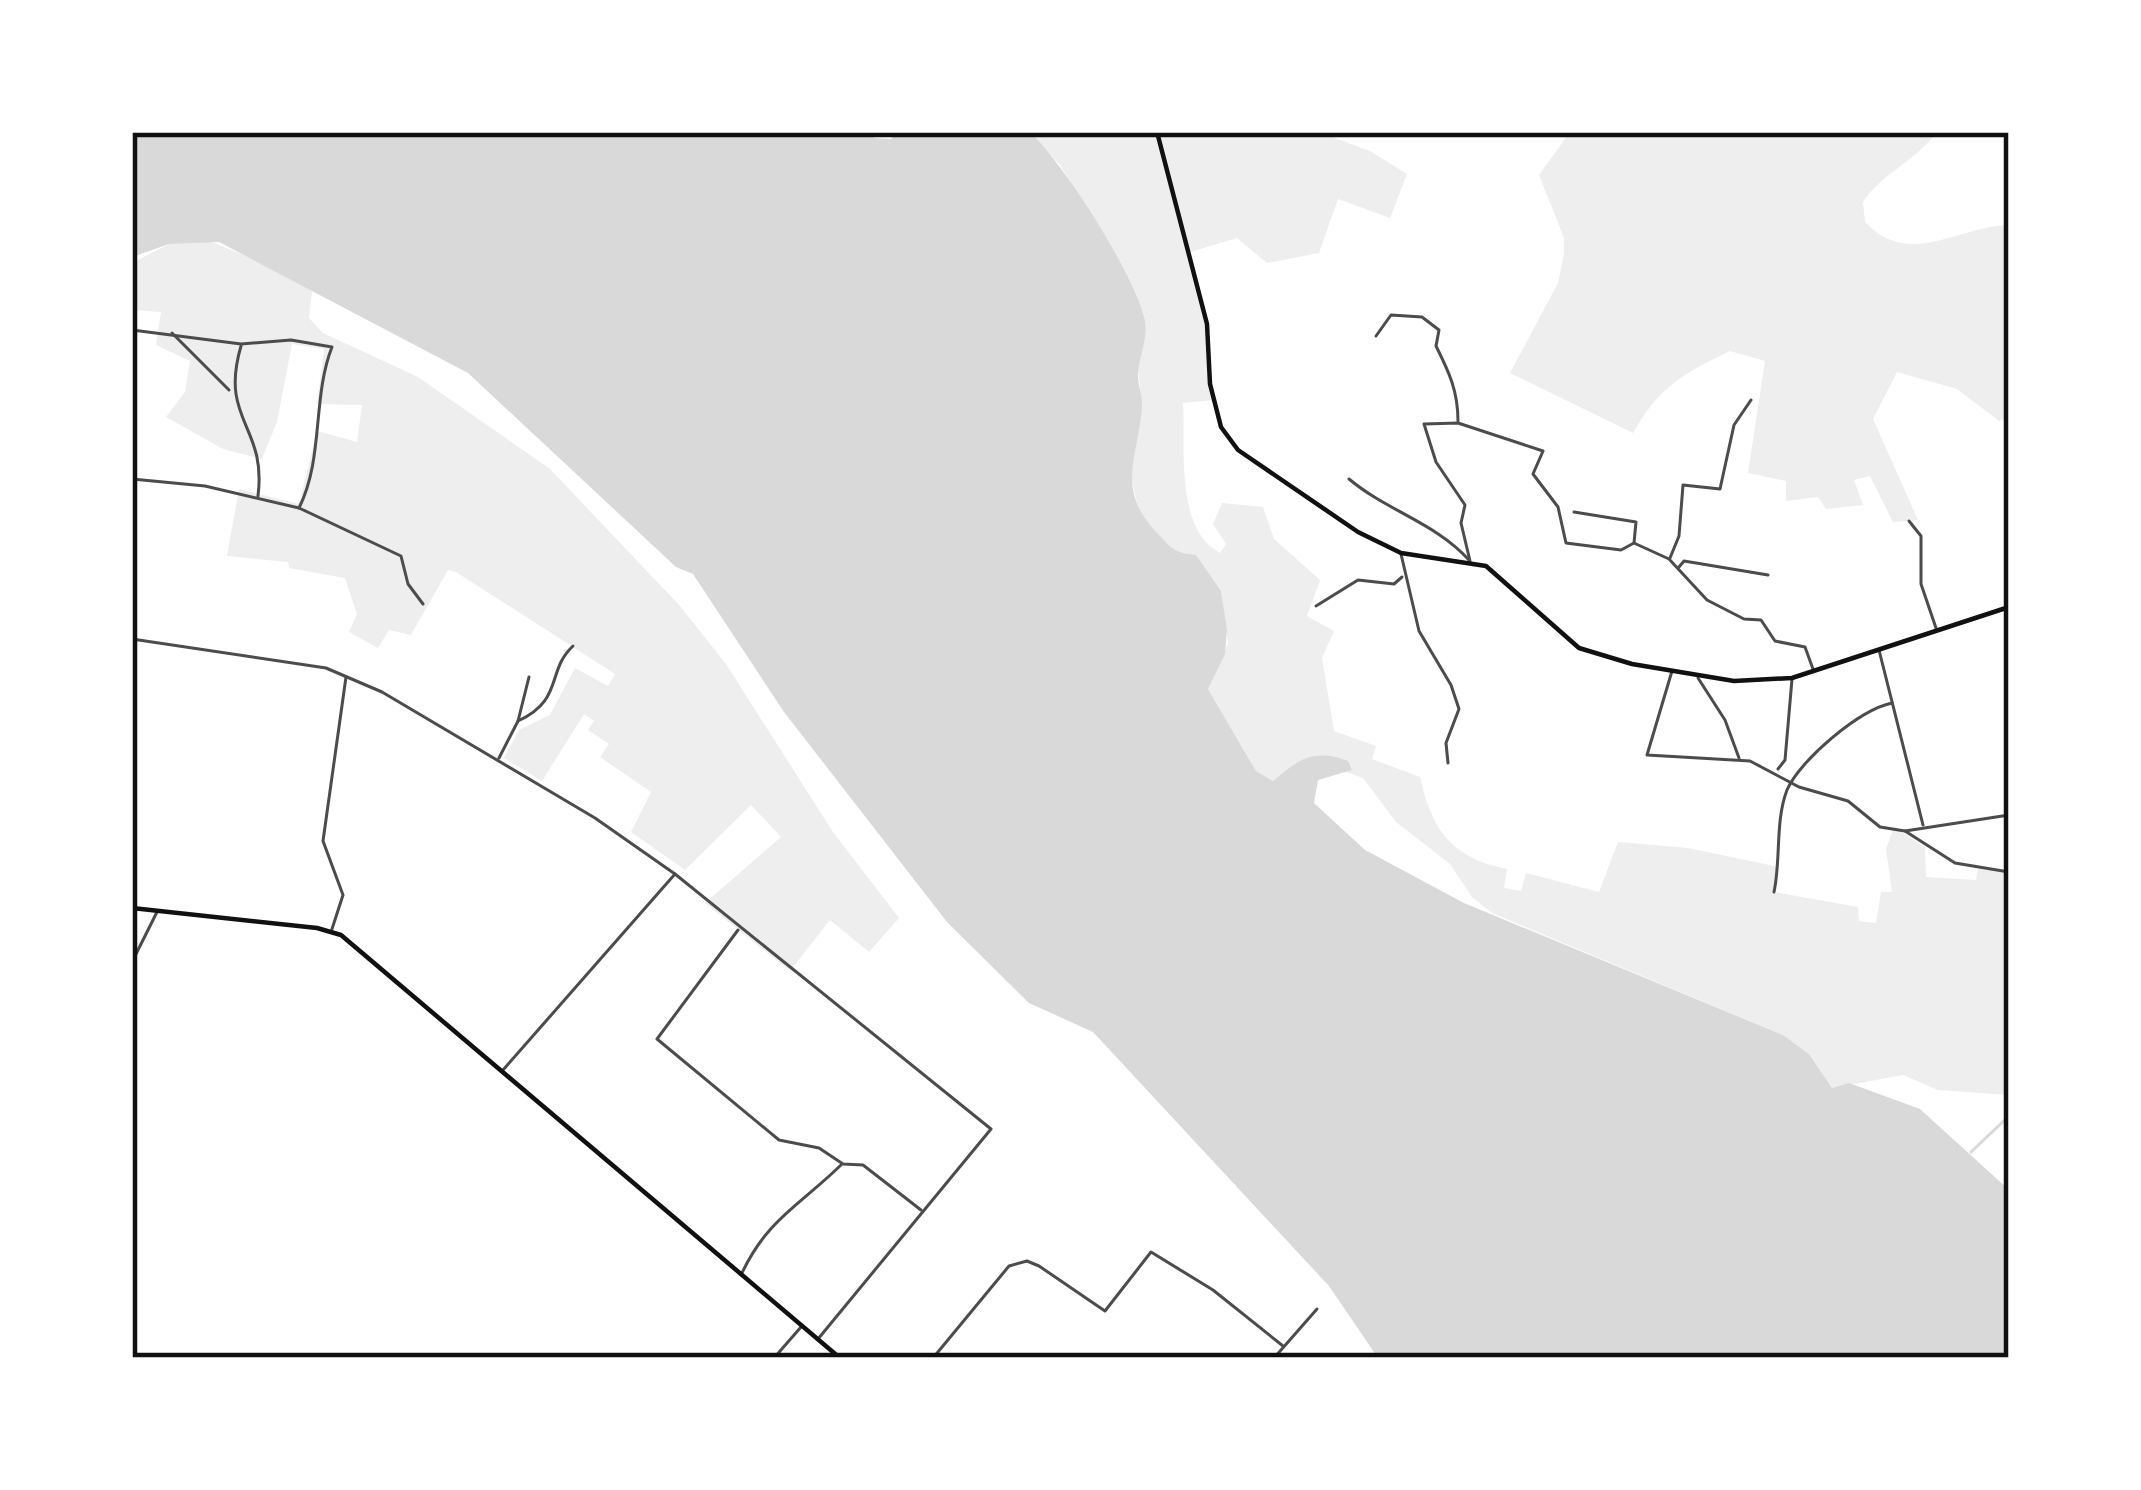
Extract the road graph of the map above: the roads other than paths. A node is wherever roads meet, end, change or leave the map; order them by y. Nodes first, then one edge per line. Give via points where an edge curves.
1 (1156, 132) edge
2 (132, 330) edge
3 (171, 332) junction
4 (1376, 335) dead end
5 (241, 344) junction
6 (231, 391) junction
7 (1750, 400) dead end
8 (1458, 423) junction
9 (132, 479) edge
10 (1349, 479) dead end
11 (258, 496) junction
12 (299, 508) junction
13 (1574, 512) dead end
14 (1909, 521) dead end
15 (1634, 543) junction
16 (1401, 553) junction
17 (1669, 559) junction
18 (1470, 561) junction
19 (1678, 568) junction
20 (1768, 574) dead end
21 (1404, 575) junction
22 (423, 604) dead end
23 (1316, 606) dead end
24 (2009, 607) edge
25 (1936, 628) junction
26 (132, 639) edge
27 (572, 646) dead end
28 (1879, 648) junction
29 (1814, 669) junction
30 (1672, 671) junction
31 (1697, 676) junction
32 (346, 677) junction
33 (529, 677) dead end
34 (1792, 678) junction
35 (1892, 703) junction
36 (518, 721) junction
37 (498, 760) junction
38 (1740, 760) junction
39 (1448, 764) dead end
40 (1776, 771) junction
41 (1790, 784) junction
42 (2009, 815) edge
43 (1923, 825) junction
44 (1904, 831) junction
45 (2009, 872) edge
46 (675, 874) junction
47 (1774, 892) dead end
48 (132, 908) edge
49 (158, 910) junction
50 (741, 928) junction
51 (331, 931) junction
52 (132, 962) edge
53 (502, 1071) junction
54 (843, 1164) junction
55 (922, 1211) junction
56 (740, 1276) junction
57 (1317, 1309) dead end
58 (802, 1325) junction
59 (818, 1339) junction
60 (1283, 1346) junction
61 (774, 1358) edge
62 (840, 1358) edge
63 (933, 1358) edge
64 (1274, 1358) edge

1 - 16 main road via 1208,324 1216,412 1229,441
2 - 3 street
3 - 5 street
3 - 6 street
4 - 8 street via 1391,315 1422,317 1439,330 1436,346 1460,402
5 - 6 street
5 - 12 street via 332,347
6 - 11 street via 262,460
7 - 17 street via 1734,425 1720,489 1682,485
8 - 15 street via 1543,451 1532,474 1558,507 1566,543 1621,550
8 - 18 street via 1424,424 1436,462 1465,505
9 - 11 street
10 - 18 street via 1448,538
11 - 12 street
12 - 22 street via 401,556
13 - 15 street via 1636,522
14 - 25 street via 1922,536 1921,584
15 - 17 street
16 - 18 main road
16 - 21 street
17 - 19 street
18 - 30 main road via 1499,574 1579,648
19 - 20 street via 1684,561
19 - 29 street via 1707,600 1761,620 1775,640 1805,646
21 - 23 street via 1394,584 1358,580
21 - 39 street via 1419,631 1459,709 1446,743
24 - 25 main road
25 - 28 main road
26 - 32 street
27 - 36 street via 551,697
28 - 29 main road
28 - 35 street
29 - 34 main road
30 - 31 main road
30 - 38 street via 1647,755
31 - 34 main road
31 - 38 street
32 - 37 street
32 - 51 street via 323,841 344,895
33 - 36 street
34 - 40 street via 1785,760
35 - 41 street via 1841,727
35 - 43 street
36 - 37 street
37 - 46 street
38 - 40 street
40 - 41 street
41 - 44 street via 1848,801 1880,827
41 - 47 street
42 - 43 street
43 - 44 street
44 - 45 street via 1955,863
46 - 50 street
46 - 53 street
48 - 49 main road
49 - 51 main road
49 - 52 street
50 - 54 street via 657,1039 779,1140 819,1148
50 - 55 street via 991,1129
51 - 53 main road
53 - 56 main road
54 - 55 street via 863,1165
54 - 56 street via 776,1216
55 - 59 street
56 - 58 main road
57 - 60 street
58 - 59 main road
58 - 61 street
59 - 62 main road
60 - 63 street via 1156,1252 1105,1311 1039,1266 1009,1266
60 - 64 street

